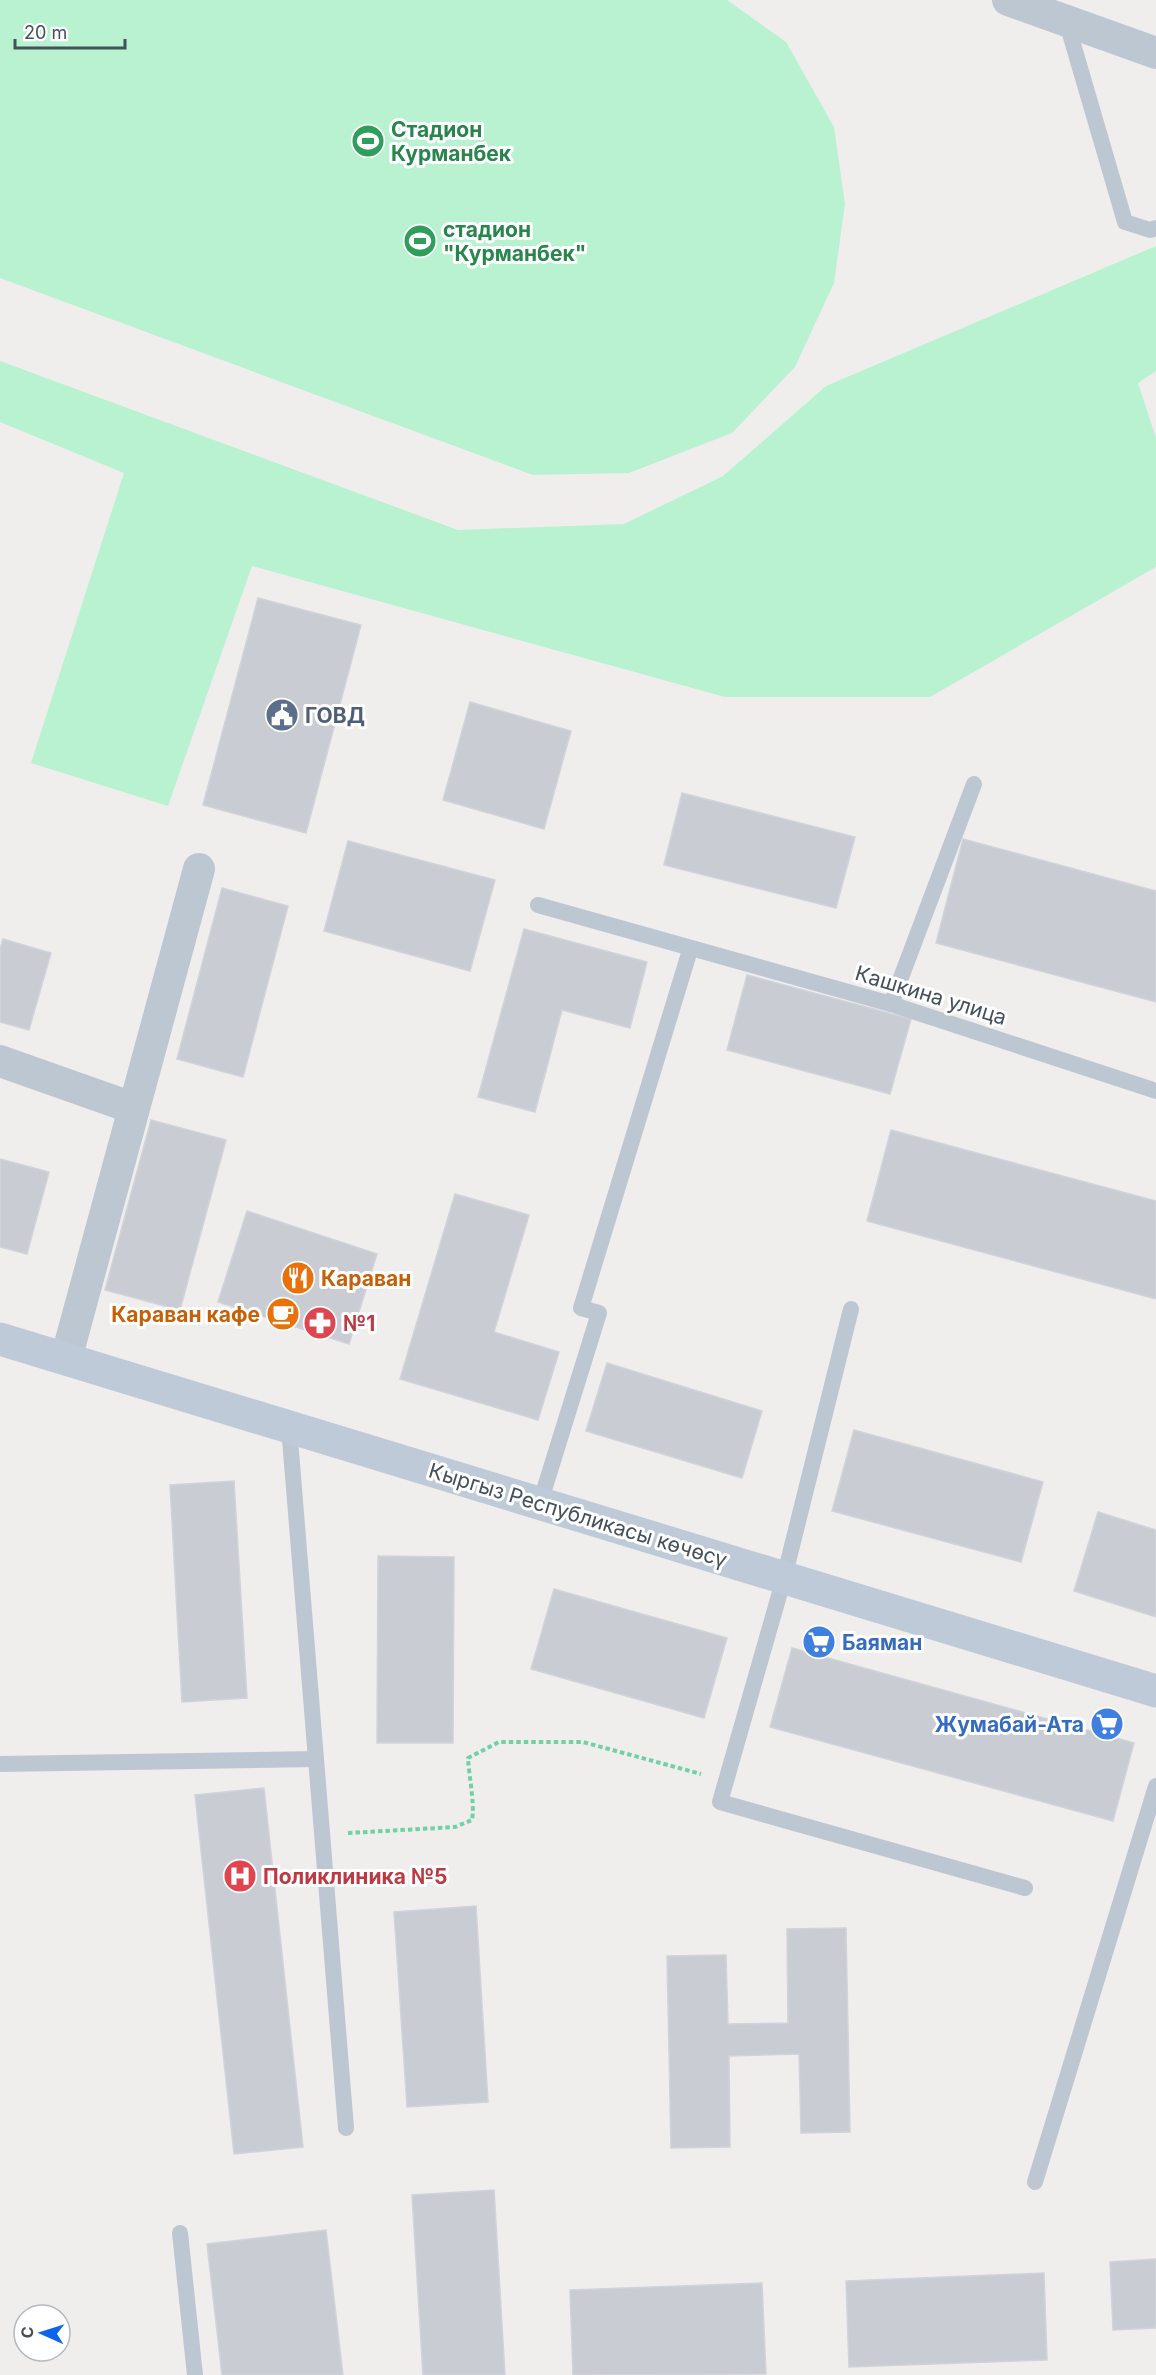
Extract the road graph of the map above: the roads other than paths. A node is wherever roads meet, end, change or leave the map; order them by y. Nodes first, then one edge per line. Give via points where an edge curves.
1 (1008, 0) edge
2 (1066, 20) junction
3 (1156, 53) edge
4 (1156, 228) edge
5 (974, 784) dead end
6 (199, 869) dead end
7 (538, 905) dead end
8 (690, 950) junction
9 (891, 1005) junction
10 (0, 1060) edge
11 (1156, 1091) edge
12 (133, 1108) junction
13 (851, 1309) dead end
14 (0, 1339) edge
15 (66, 1359) junction
16 (289, 1426) junction
17 (540, 1503) junction
18 (784, 1578) junction
19 (1156, 1691) edge
20 (316, 1759) junction
21 (0, 1764) edge
22 (1156, 1786) edge
23 (1025, 1888) dead end
24 (346, 2128) dead end
25 (1035, 2182) dead end
26 (180, 2233) dead end
27 (195, 2375) edge

1 - 2 street
2 - 3 street
2 - 4 lane via 1125,222 1150,230
5 - 9 lane
6 - 12 street
7 - 8 lane, Кашкина улица
8 - 9 lane, Кашкина улица
8 - 17 lane via 581,1308 599,1314
9 - 11 lane, Кашкина улица
10 - 12 street
12 - 15 street
13 - 18 lane
14 - 15 main road, Кыргыз Республикасы көчөсү
15 - 16 main road, Кыргыз Республикасы көчөсү
16 - 17 main road, Кыргыз Республикасы көчөсү
16 - 20 lane
17 - 18 main road, Кыргыз Республикасы көчөсү
18 - 19 main road, Кыргыз Республикасы көчөсү
18 - 23 lane via 720,1802
20 - 21 lane
20 - 24 lane
22 - 25 lane
26 - 27 lane

